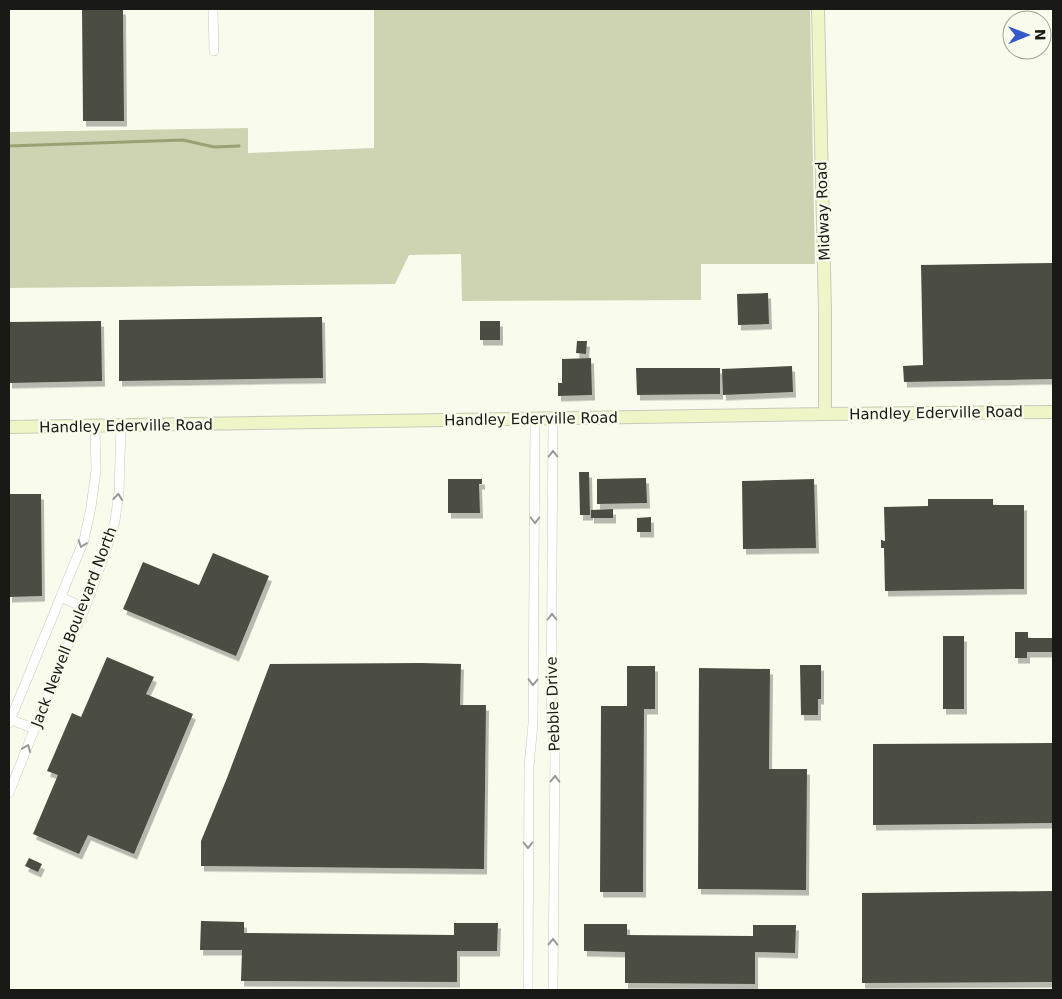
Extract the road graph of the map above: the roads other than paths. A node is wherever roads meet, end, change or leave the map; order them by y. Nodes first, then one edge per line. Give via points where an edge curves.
1 (213, 9) edge
2 (818, 9) edge
3 (214, 51) dead end
4 (1053, 412) edge
5 (825, 414) junction
6 (553, 418) junction
7 (535, 419) junction
8 (95, 426) junction
9 (121, 426) junction
10 (9, 428) edge
11 (535, 488) junction
12 (553, 488) junction
13 (552, 549) junction
14 (534, 550) junction
15 (61, 597) junction
16 (85, 608) junction
17 (9, 720) edge
18 (35, 729) junction
19 (9, 793) edge
20 (528, 990) edge
21 (553, 990) edge

1 - 3 street
2 - 5 main road, Midway Road
4 - 5 main road, Handley Ederville Road
5 - 6 main road, Handley Ederville Road
6 - 7 main road, Handley Ederville Road
12 -> 6 street, Pebble Drive
7 - 9 main road, Handley Ederville Road
7 - 11 street, Pebble Drive
8 - 9 main road, Handley Ederville Road
8 - 10 main road, Handley Ederville Road
8 -> 15 street, Jack Newell Boulevard North via 96,470 91,507 84,540
16 -> 9 street, Jack Newell Boulevard North via 116,521
11 - 12 street
11 -> 14 street, Pebble Drive
12 - 13 street, Pebble Drive
13 - 14 street
21 -> 13 street, Pebble Drive via 555,751 551,722
14 -> 20 street, Pebble Drive
15 - 16 street
15 - 17 street, Jack Newell Boulevard North
16 - 18 street, Jack Newell Boulevard North
17 - 18 street
19 -> 18 street, Jack Newell Boulevard North

